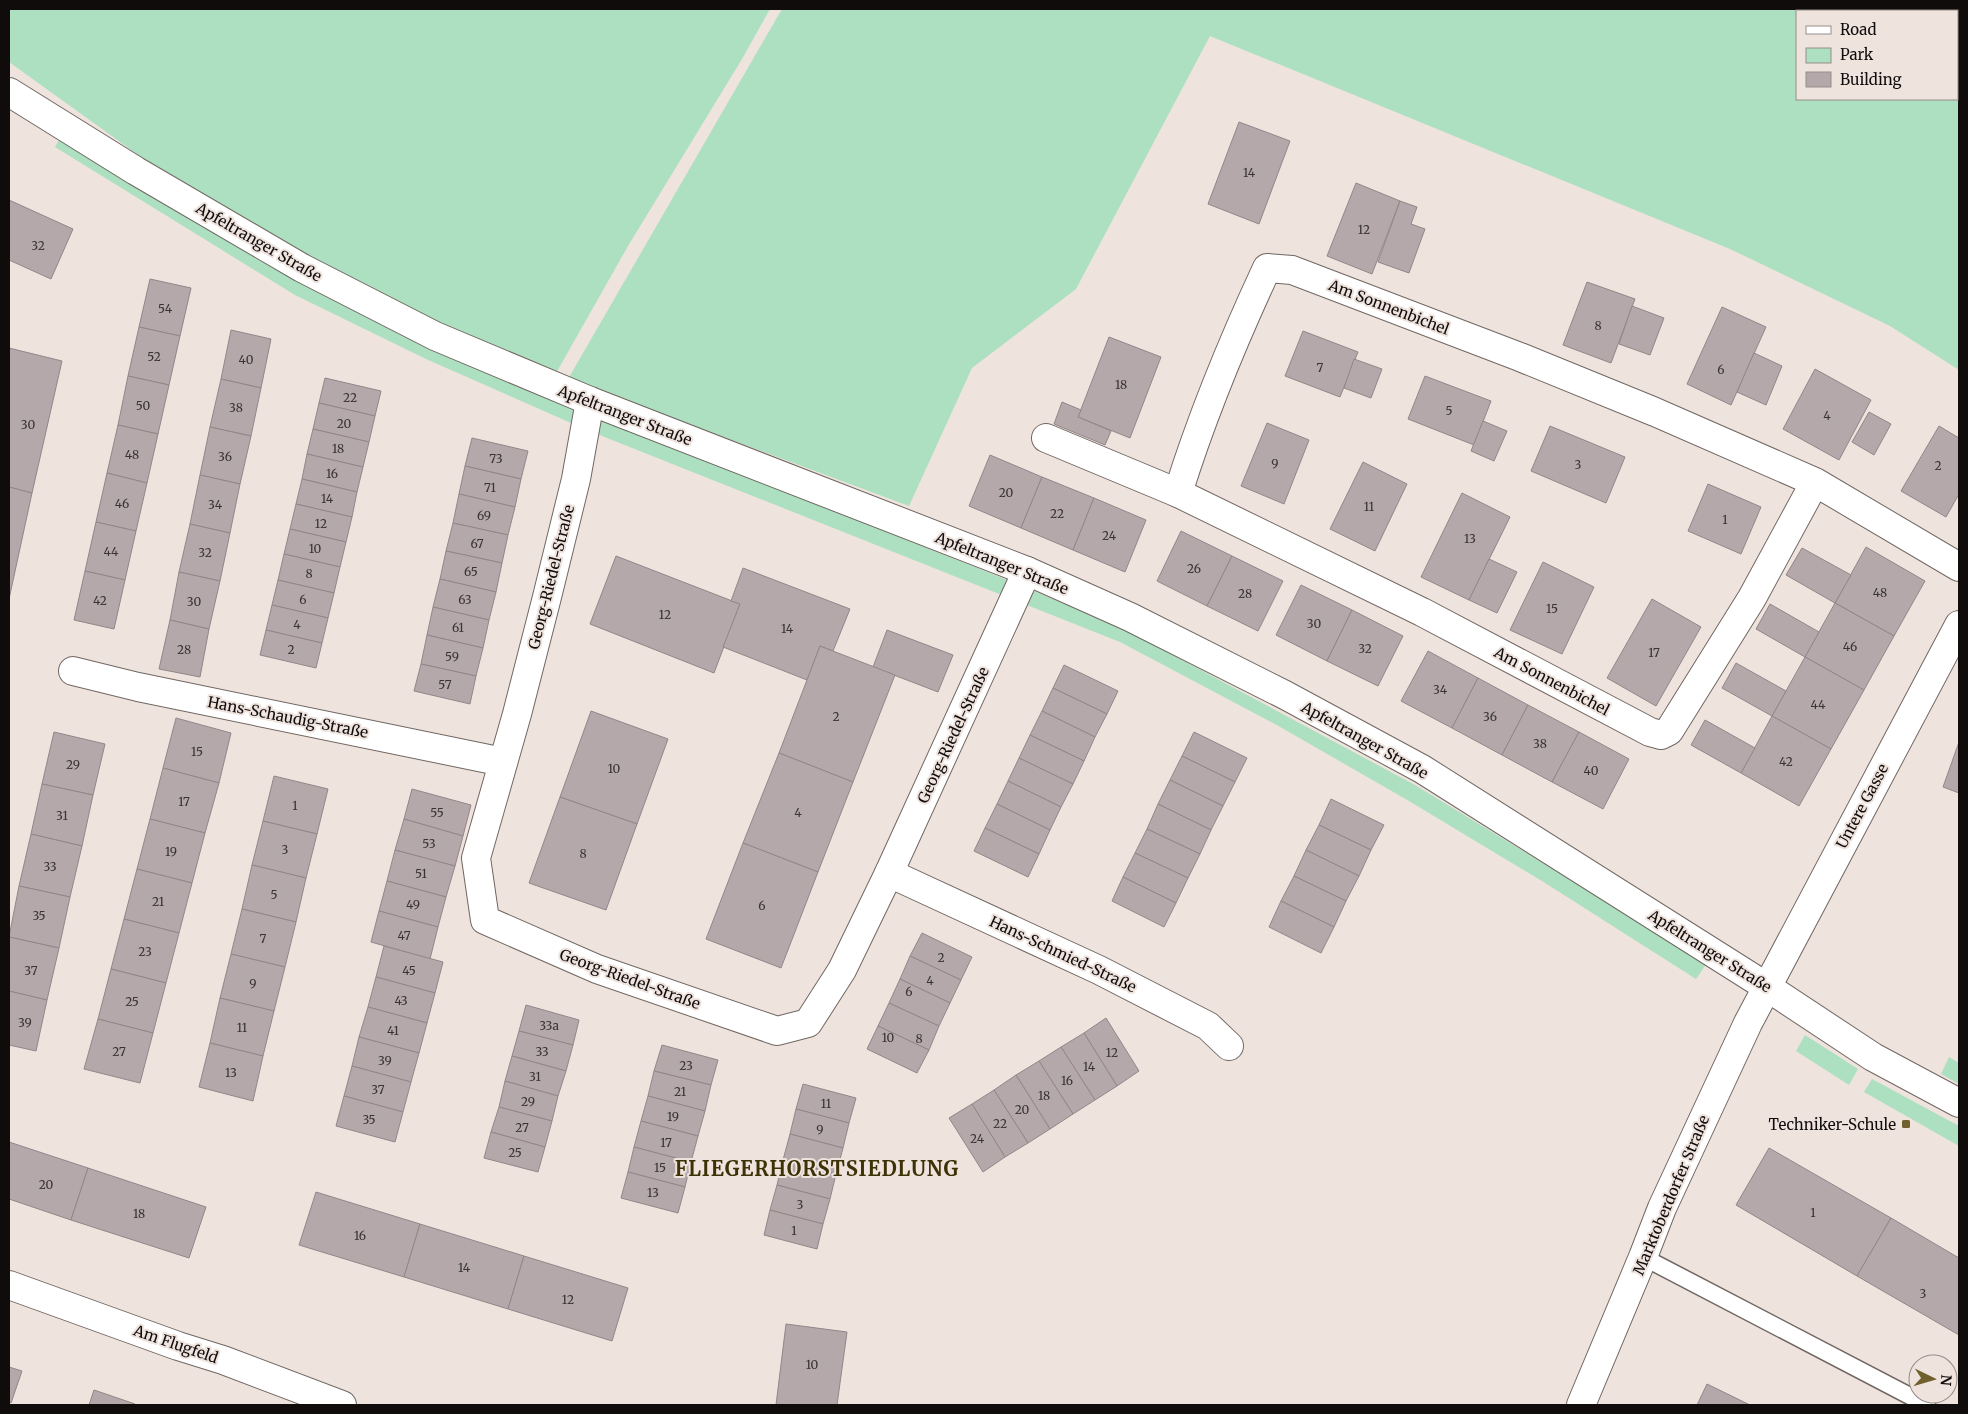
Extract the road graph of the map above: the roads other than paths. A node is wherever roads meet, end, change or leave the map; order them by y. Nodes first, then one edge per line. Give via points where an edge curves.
1 (9, 92) edge
2 (590, 401) junction
3 (1046, 438) dead end
4 (1815, 482) junction
5 (1178, 493) junction
6 (1959, 567) edge
7 (1027, 571) junction
8 (1959, 625) edge
9 (73, 671) dead end
10 (503, 762) junction
11 (889, 873) junction
12 (1767, 987) junction
13 (1229, 1046) dead end
14 (1959, 1103) edge
15 (1643, 1257) junction
16 (9, 1285) edge
17 (342, 1405) edge
18 (1581, 1405) edge
19 (1928, 1405) edge

1 - 2 street, Apfeltranger Straße via 302,268 436,336
2 - 7 street, Apfeltranger Straße
2 - 10 street, Georg-Riedel-Straße via 576,479
3 - 5 street, Am Sonnenbichel
4 - 5 street, Am Sonnenbichel via 1520,357 1292,270 1267,268 1221,374
4 - 5 street, Am Sonnenbichel via 1752,598 1669,731 1661,735 1571,692 1422,612
4 - 6 street, Am Sonnenbichel
7 - 11 street, Georg-Riedel-Straße
7 - 12 street, Apfeltranger Straße via 1130,617 1422,769
8 - 12 street, Untere Gasse
9 - 10 street, Hans-Schaudig-Straße
10 - 11 street, Georg-Riedel-Straße via 476,858 486,920 596,969 777,1030 808,1023 842,970
11 - 13 street, Hans-Schmied-Straße via 1099,970 1208,1026
12 - 14 street, Apfeltranger Straße via 1873,1057
12 - 15 street, Marktoberdorfer Straße via 1662,1208
15 - 18 street, Marktoberdorfer Straße
15 - 19 lane
16 - 17 street, Am Flugfeld

